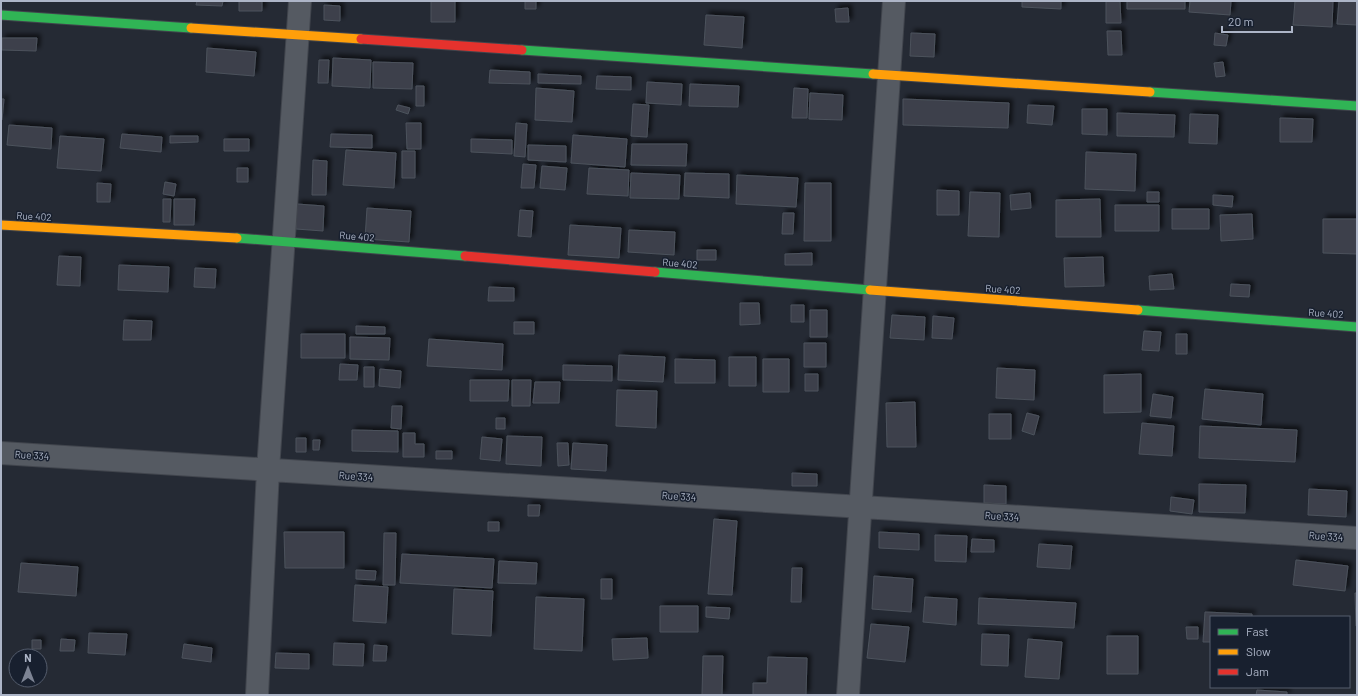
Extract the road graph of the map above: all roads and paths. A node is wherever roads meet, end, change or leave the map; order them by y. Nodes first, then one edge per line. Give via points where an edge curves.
1 (300, 1) edge
2 (894, 1) edge
3 (1, 15) edge
4 (298, 35) junction
5 (889, 75) junction
6 (1357, 106) edge
7 (1, 225) edge
8 (284, 241) junction
9 (875, 290) junction
10 (1357, 327) edge
11 (1, 454) edge
12 (268, 470) junction
13 (860, 507) junction
14 (1357, 538) edge
15 (257, 695) edge
16 (848, 695) edge

1 - 4 street
2 - 5 street
3 - 4 street
4 - 5 street
4 - 8 street
5 - 6 street
5 - 9 street
7 - 8 street, Rue 402
8 - 9 street, Rue 402
8 - 12 street
9 - 10 street, Rue 402
9 - 13 street
11 - 12 street, Rue 334
12 - 13 street, Rue 334
12 - 15 street
13 - 14 street, Rue 334
13 - 16 street

